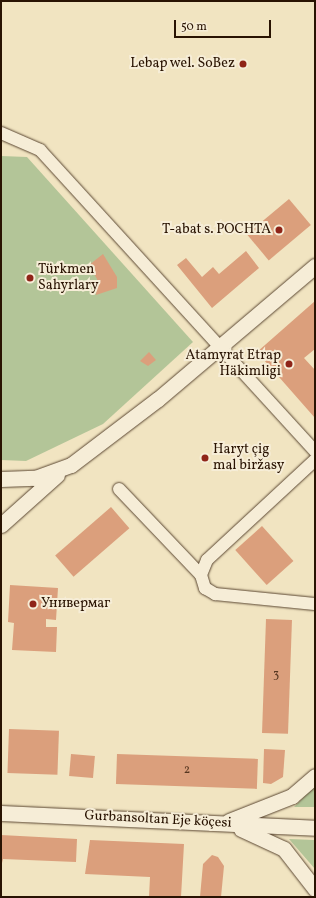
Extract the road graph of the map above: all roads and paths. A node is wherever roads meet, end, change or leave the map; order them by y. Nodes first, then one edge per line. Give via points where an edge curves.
1 (1, 133) edge
2 (315, 266) edge
3 (220, 349) junction
4 (315, 451) edge
5 (315, 460) edge
6 (71, 464) junction
7 (1, 479) edge
8 (119, 489) dead end
9 (1, 525) edge
10 (201, 575) junction
11 (315, 604) edge
12 (315, 776) edge
13 (1, 812) edge
14 (225, 823) junction
15 (315, 828) edge
16 (315, 889) edge

1 - 3 street via 40,150
2 - 3 street
3 - 4 street
3 - 6 street
5 - 10 street via 207,560
6 - 7 street via 35,478
6 - 9 street via 33,493
8 - 10 street
10 - 11 street via 205,588 215,594
12 - 14 street via 292,796
13 - 14 street, Gurbansoltan Eje köçesi
14 - 15 street, Gurbansoltan Eje köçesi
14 - 16 street via 284,849

